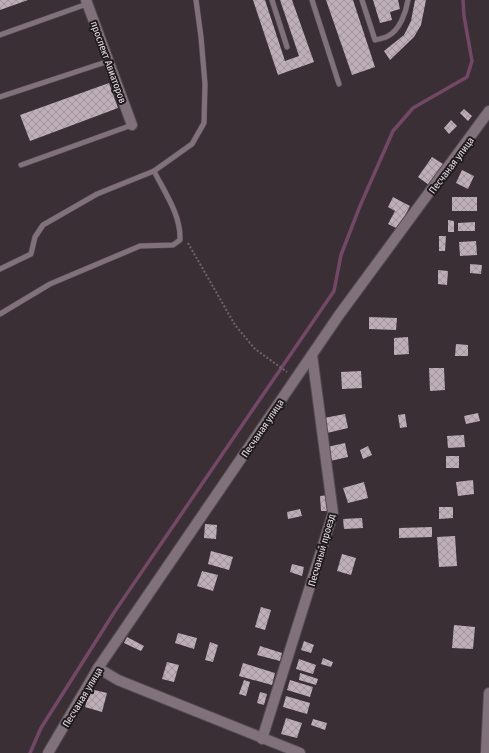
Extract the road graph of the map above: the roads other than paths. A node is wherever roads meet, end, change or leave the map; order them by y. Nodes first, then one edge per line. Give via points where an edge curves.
1 (196, 0) edge
2 (272, 0) edge
3 (312, 0) edge
4 (362, 0) edge
5 (408, 0) edge
6 (87, 2) edge
7 (0, 35) edge
8 (287, 47) dead end
9 (109, 61) junction
10 (339, 84) dead end
11 (0, 97) edge
12 (489, 111) edge
13 (132, 125) joint
14 (21, 165) dead end
15 (154, 171) junction
16 (0, 269) edge
17 (0, 314) edge
18 (312, 355) junction
19 (98, 668) junction
20 (489, 693) edge
21 (262, 739) junction
22 (48, 753) edge
23 (300, 753) edge
24 (486, 753) edge

1 - 15 lane via 204,76 204,123 192,144
2 - 8 lane
3 - 10 lane
4 - 5 lane via 376,40 389,36 399,24 407,11
6 - 7 lane
6 - 9 street, проспект Авиаторов
9 - 11 lane
9 - 13 street, проспект Авиаторов
12 - 18 street, Песчаная улица
13 - 14 lane
15 - 16 lane via 98,194 43,225 31,254
15 - 17 lane via 178,218 180,240 173,245 140,246 50,284
18 - 19 street, Песчаная улица
18 - 21 street, Песчаный проезд via 333,513
19 - 21 street via 118,680
19 - 22 street, Песчаная улица
20 - 24 street
21 - 23 street

